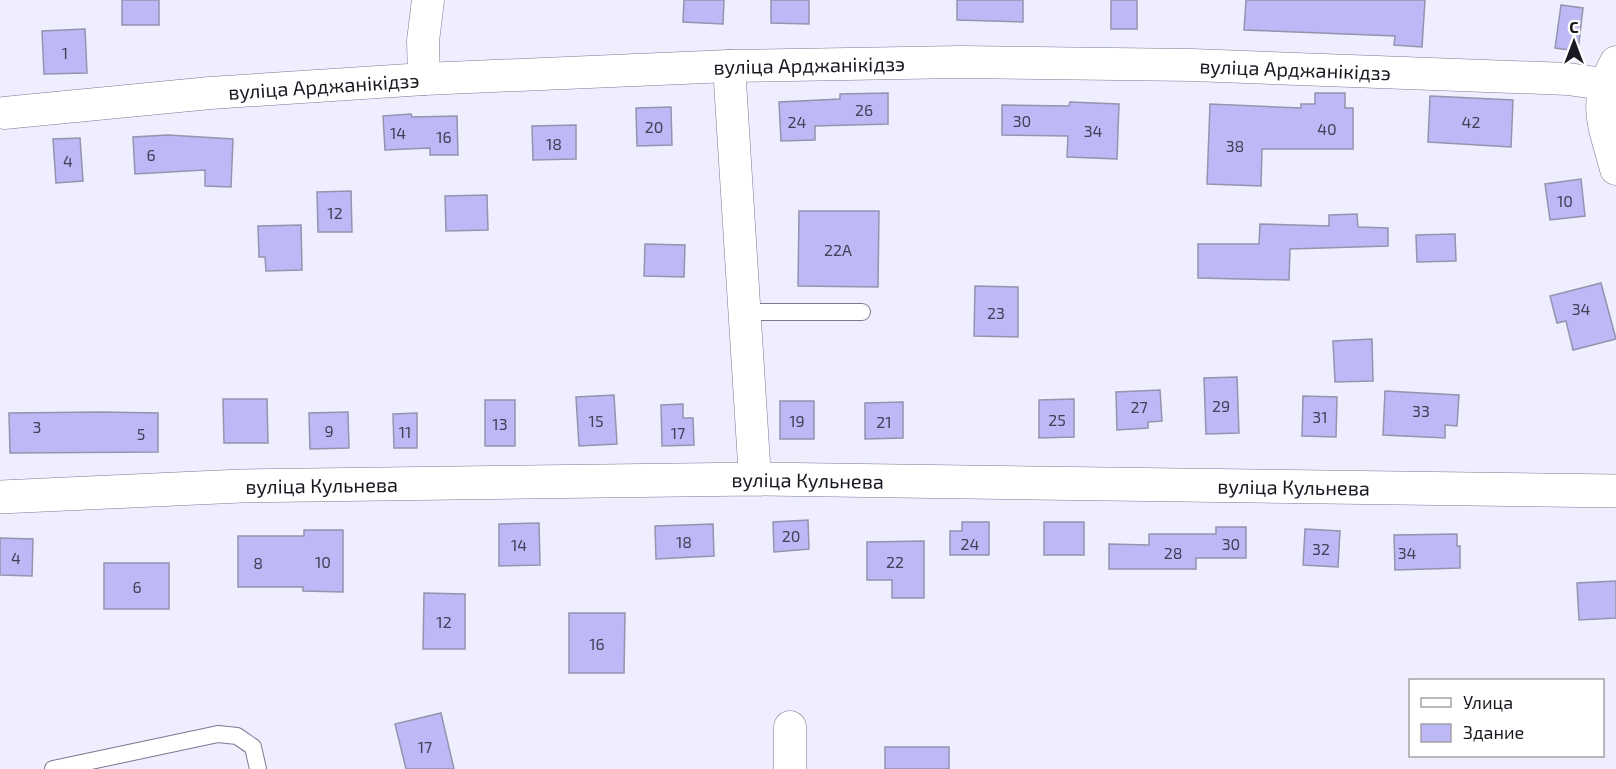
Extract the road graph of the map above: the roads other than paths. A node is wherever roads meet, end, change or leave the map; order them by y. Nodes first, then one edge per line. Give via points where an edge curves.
1 (428, 0) edge
2 (729, 66) junction
3 (1612, 78) edge
4 (424, 79) junction
5 (2, 111) edge
6 (1616, 169) edge
7 (747, 312) junction
8 (862, 312) dead end
9 (755, 479) junction
10 (1616, 491) edge
11 (0, 497) edge
12 (790, 728) dead end
13 (53, 769) edge
14 (258, 769) edge
15 (790, 769) edge

1 - 4 street
2 - 3 street, вуліца Арджанікідзэ via 960,62 1192,65
2 - 4 street, вуліца Арджанікідзэ
2 - 7 street
3 - 6 street via 1600,110
4 - 5 street, вуліца Арджанікідзэ
7 - 8 lane
7 - 9 street
9 - 10 street, вуліца Кульнева
9 - 11 street, вуліца Кульнева via 241,486
12 - 15 street
13 - 14 lane via 218,734 237,736 253,747

